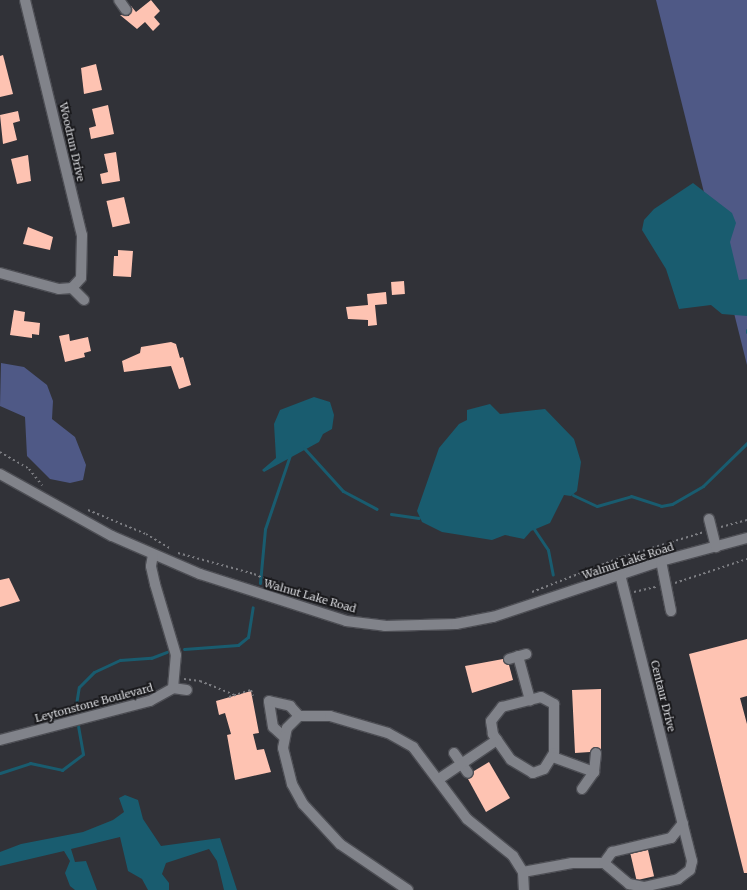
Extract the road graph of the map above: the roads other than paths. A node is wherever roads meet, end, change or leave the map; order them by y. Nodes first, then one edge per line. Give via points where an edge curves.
1 (25, 0) edge
2 (118, 0) edge
3 (126, 10) dead end
4 (0, 273) edge
5 (72, 288) junction
6 (84, 300) dead end
7 (0, 474) edge
8 (709, 519) dead end
9 (747, 538) edge
10 (716, 547) junction
11 (154, 555) junction
12 (661, 561) junction
13 (620, 575) junction
14 (672, 611) dead end
15 (518, 656) dead end
16 (175, 683) junction
17 (187, 690) dead end
18 (530, 700) junction
19 (304, 715) junction
20 (283, 736) junction
21 (0, 740) edge
22 (497, 740) junction
23 (454, 752) dead end
24 (596, 753) dead end
25 (552, 757) junction
26 (462, 764) junction
27 (594, 772) junction
28 (468, 773) dead end
29 (439, 779) junction
30 (582, 789) dead end
31 (683, 823) junction
32 (604, 863) junction
33 (523, 872) junction
34 (629, 887) edge
35 (408, 890) edge
36 (524, 890) edge

1 - 5 street, Woodrun Drive via 82,235 81,278
2 - 3 street
4 - 5 street via 59,289
5 - 6 street
7 - 11 street, Walnut Lake Road
8 - 10 street
9 - 10 street, Walnut Lake Road
10 - 12 street, Walnut Lake Road
11 - 13 street, Walnut Lake Road via 316,612 385,626 456,624 493,617
11 - 16 street via 151,566 176,655
12 - 13 street, Walnut Lake Road
12 - 14 street
13 - 31 street, Centaur Drive
15 - 18 street
16 - 17 street
16 - 21 street, Leytonstone Boulevard via 150,701
18 - 22 street via 496,711 491,727
18 - 25 street via 546,698 554,704
19 - 20 street
19 - 20 street via 293,708 269,701 273,727
19 - 29 street via 330,716 388,733 413,747
20 - 35 street via 284,758 292,784 315,821 340,844
22 - 25 street via 511,760 528,772 544,769
22 - 26 street
23 - 26 street
24 - 27 street
25 - 27 street
26 - 28 street
26 - 29 street
27 - 30 street
29 - 33 street via 467,819 501,844
31 - 32 street via 671,838 612,852
31 - 34 street, Centaur Drive via 692,861 686,875 644,886
32 - 33 street via 572,863
32 - 34 street
33 - 36 street

